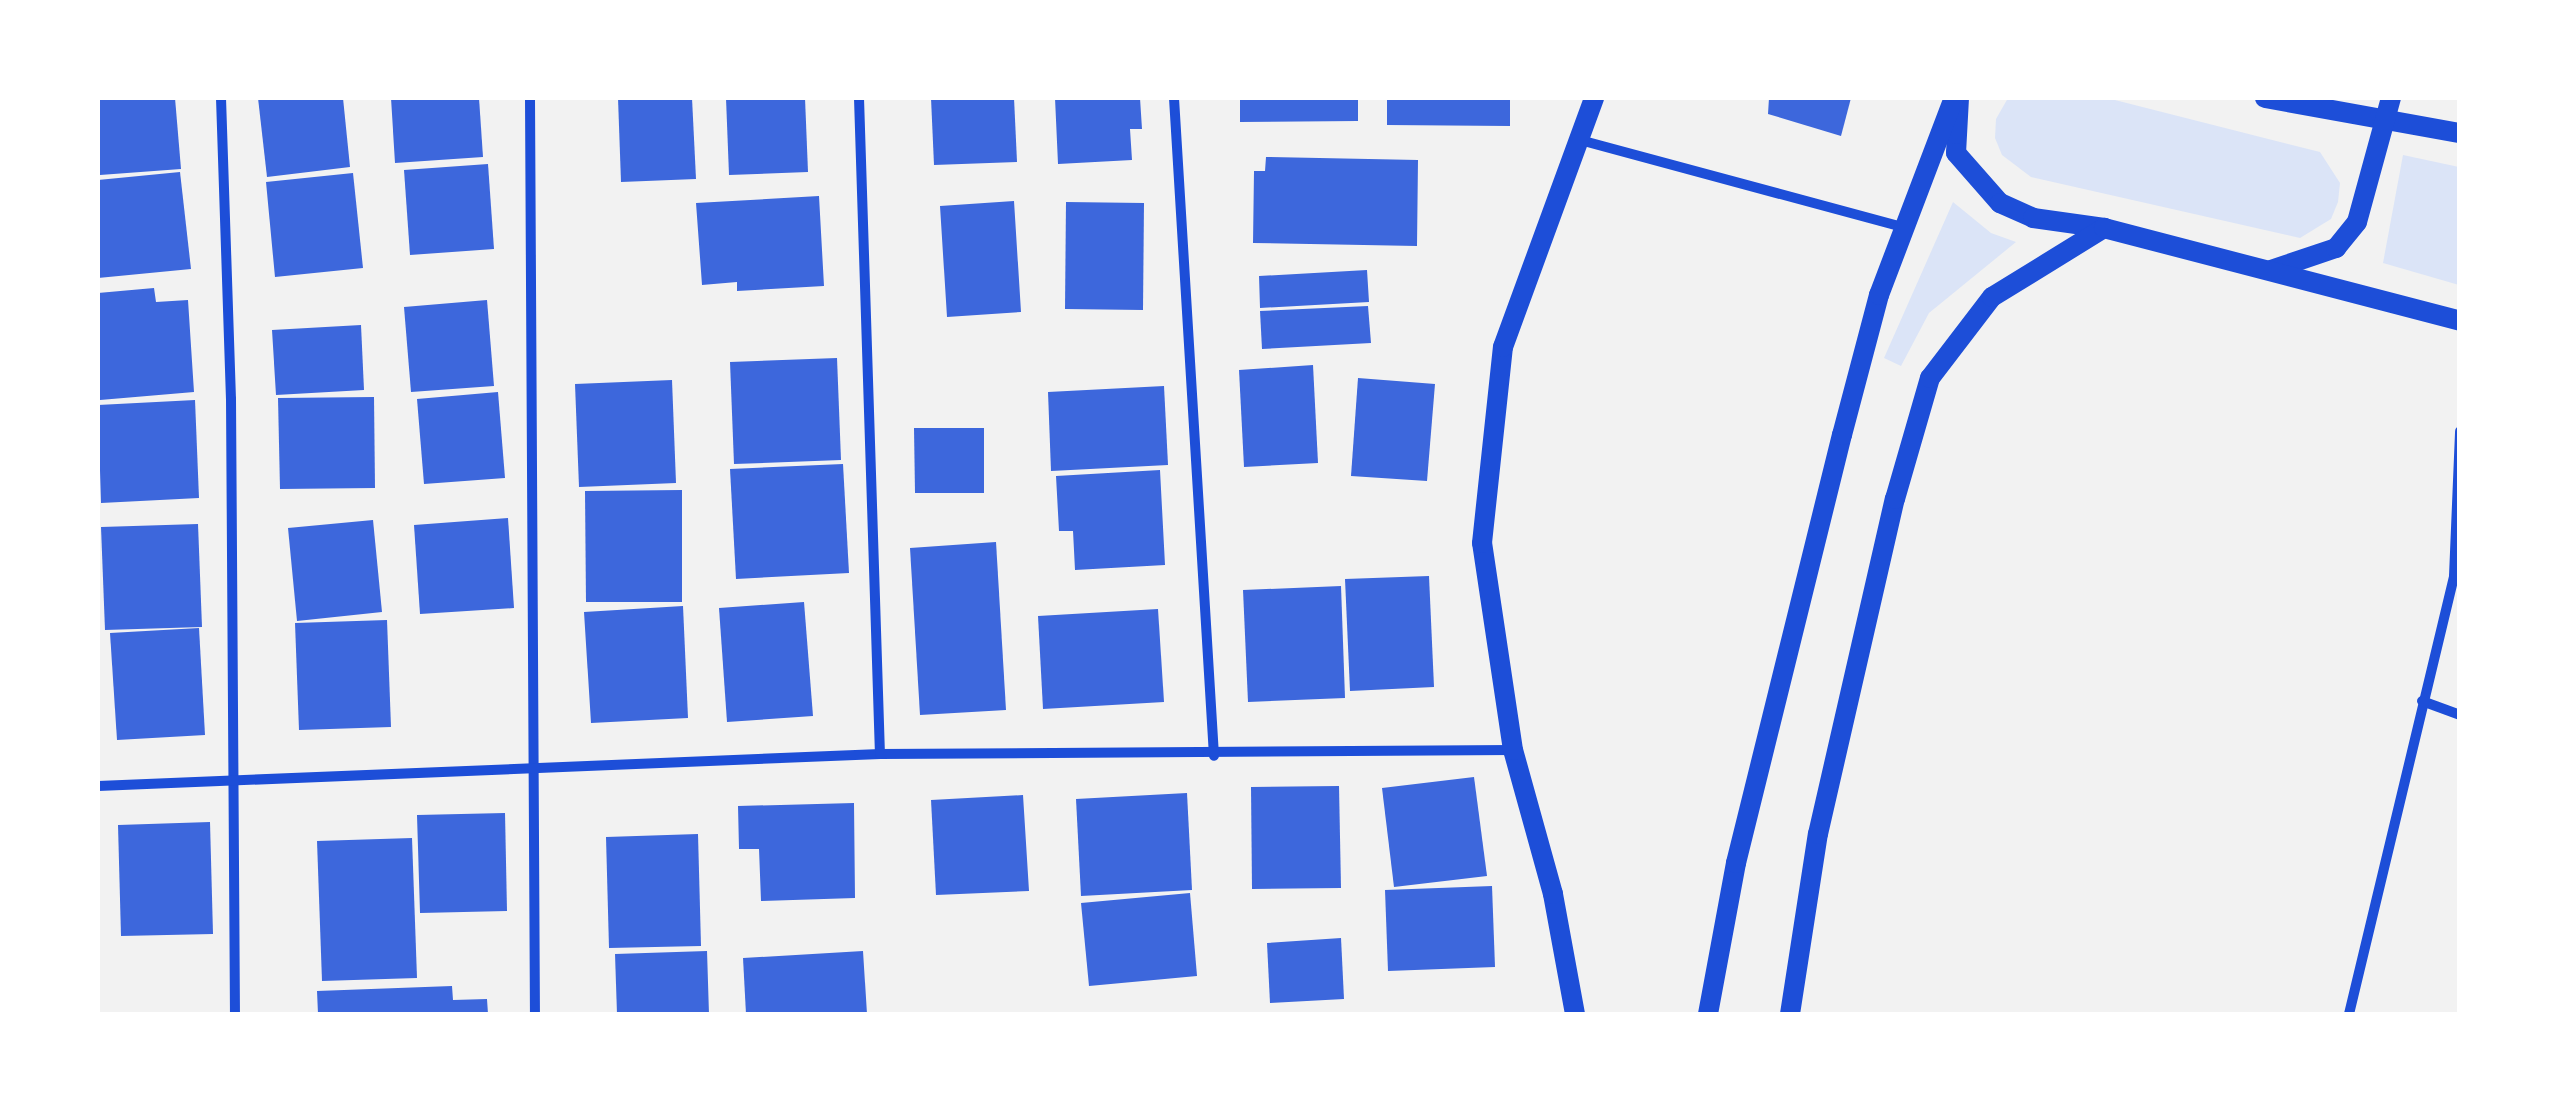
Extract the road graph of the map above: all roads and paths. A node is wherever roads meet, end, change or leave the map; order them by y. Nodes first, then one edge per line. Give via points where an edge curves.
1 (221, 98) edge
2 (530, 98) edge
3 (859, 98) edge
4 (1174, 98) edge
5 (1594, 98) edge
6 (1957, 98) edge
7 (2265, 98) edge
8 (2307, 101) edge
9 (2390, 108) edge
10 (2460, 133) edge
11 (1580, 140) junction
12 (1902, 227) junction
13 (2104, 228) junction
14 (2272, 270) junction
15 (2460, 321) edge
16 (2460, 431) edge
17 (2456, 573) edge
18 (2422, 700) junction
19 (2460, 715) edge
20 (1513, 750) junction
21 (880, 754) junction
22 (1214, 756) junction
23 (530, 773) junction
24 (230, 783) junction
25 (98, 786) edge
26 (235, 1014) edge
27 (536, 1014) edge
28 (1575, 1014) edge
29 (1708, 1014) edge
30 (1790, 1014) edge
31 (2350, 1014) edge

1 - 24 street via 231,399
2 - 23 street
3 - 21 street
4 - 22 street
5 - 11 main road
6 - 12 main road
6 - 13 main road via 1956,153 2000,203 2033,218
7 - 8 main road
8 - 9 main road
9 - 10 main road
9 - 14 main road via 2358,222 2336,248
11 - 12 street
11 - 20 main road via 1503,348 1482,543
12 - 29 main road via 1846,418 1741,844
13 - 14 main road
13 - 30 main road via 1992,297 1930,378 1895,499 1818,834
14 - 15 main road
16 - 17 street
17 - 18 street
18 - 19 street
18 - 31 street
20 - 22 street
20 - 28 main road via 1553,894
21 - 22 street
21 - 23 street
23 - 24 street
23 - 27 street
24 - 25 street
24 - 26 street

